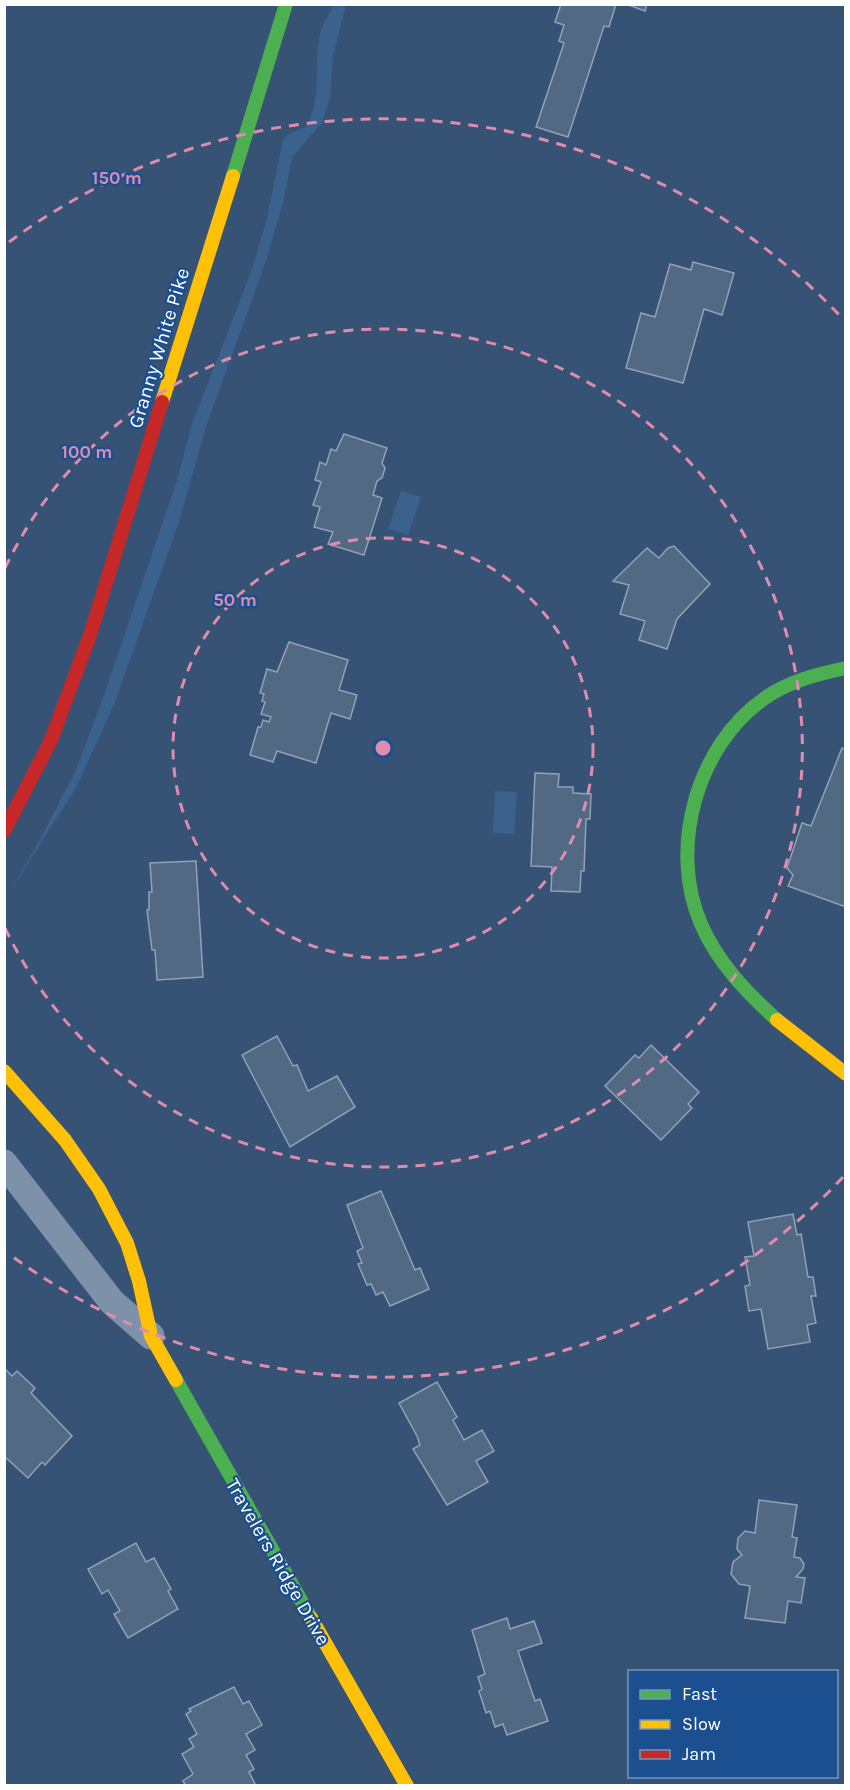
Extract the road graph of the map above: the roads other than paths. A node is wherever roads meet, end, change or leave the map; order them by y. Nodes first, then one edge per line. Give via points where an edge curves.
1 (286, 4) edge
2 (846, 668) edge
3 (4, 831) edge
4 (4, 1071) edge
5 (846, 1074) edge
6 (4, 1163) edge
7 (151, 1336) junction
8 (407, 1785) edge

1 - 3 street, Granny White Pike via 90,635 51,740
2 - 5 street via 808,676 783,687 761,700 722,740 698,788 688,854 692,897 717,955 770,1014
4 - 7 street, Travelers Ridge Drive via 61,1132 106,1195 138,1274
6 - 7 street, Travelers Ridge Drive via 112,1302
7 - 8 street, Travelers Ridge Drive

